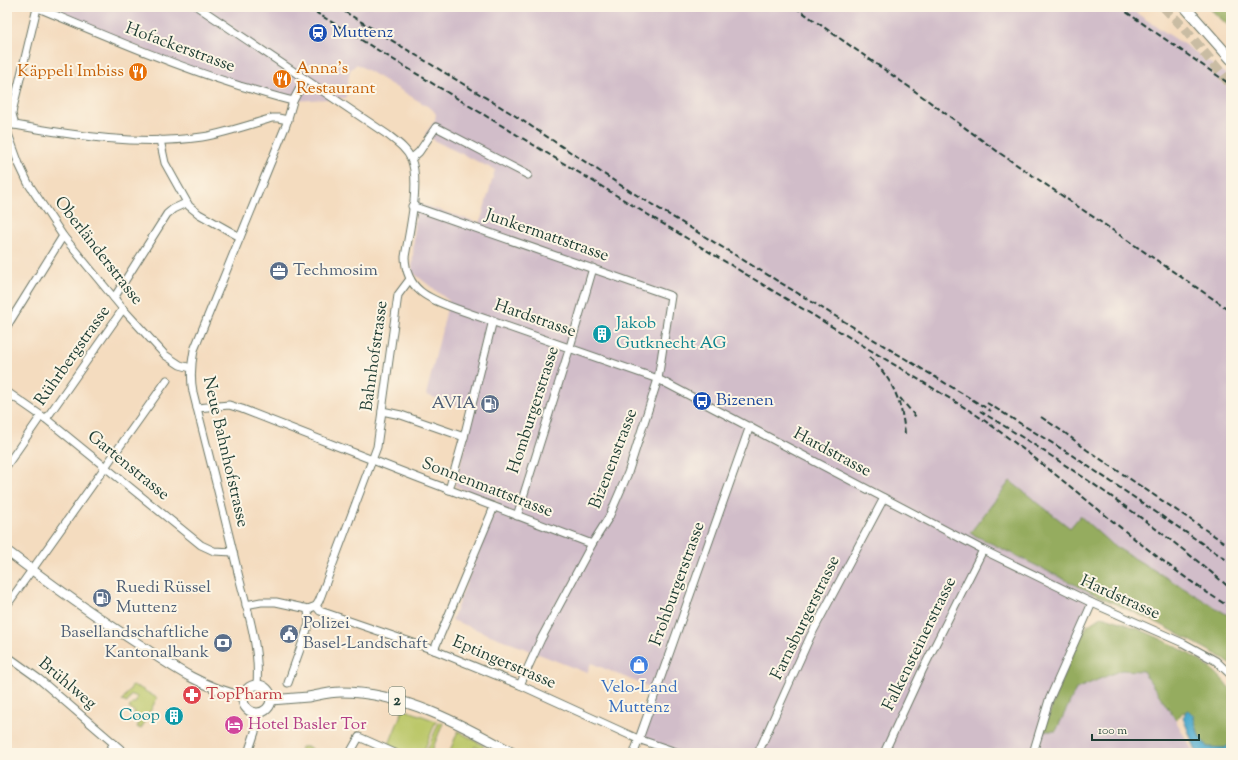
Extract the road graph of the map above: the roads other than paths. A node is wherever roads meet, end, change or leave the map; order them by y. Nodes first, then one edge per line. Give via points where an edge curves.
1 (37, 7) edge
2 (198, 7) edge
3 (1185, 7) edge
4 (1231, 59) edge
5 (305, 79) junction
6 (293, 100) junction
7 (288, 120) junction
8 (11, 125) edge
9 (7, 131) edge
10 (160, 140) junction
11 (411, 159) junction
12 (528, 175) dead end
13 (186, 203) junction
14 (412, 206) junction
15 (63, 236) junction
16 (240, 237) junction
17 (593, 268) junction
18 (410, 279) junction
19 (671, 296) joint
20 (114, 298) junction
21 (123, 309) junction
22 (493, 320) junction
23 (7, 326) edge
24 (570, 347) junction
25 (190, 368) junction
26 (658, 379) junction
27 (167, 380) dead end
28 (7, 392) edge
29 (197, 408) junction
30 (382, 411) junction
31 (44, 418) junction
32 (750, 426) junction
33 (464, 437) junction
34 (372, 460) junction
35 (7, 465) edge
36 (106, 467) junction
37 (449, 490) junction
38 (884, 498) junction
39 (494, 507) junction
40 (517, 516) junction
41 (592, 544) junction
42 (983, 550) junction
43 (7, 551) edge
44 (233, 552) junction
45 (32, 570) junction
46 (1092, 603) junction
47 (7, 605) edge
48 (246, 605) junction
49 (316, 606) junction
50 (308, 609) junction
51 (434, 650) junction
52 (7, 656) edge
53 (1231, 675) edge
54 (288, 683) dead end
55 (257, 684) junction
56 (520, 685) junction
57 (242, 696) junction
58 (271, 700) junction
59 (257, 713) junction
60 (638, 740) junction
61 (114, 744) junction
62 (107, 753) edge
63 (125, 753) edge
64 (248, 753) edge
65 (350, 753) edge
66 (395, 753) edge
67 (513, 753) edge
68 (634, 753) edge
69 (679, 753) edge
70 (758, 753) edge
71 (884, 753) edge
72 (1033, 753) edge

1 - 6 street, Hofackerstrasse via 130,47 215,78
1 - 8 street
2 - 5 street
3 - 4 highway
5 - 6 street, Neue Bahnhofstrasse
5 - 11 street via 388,135 405,149
6 - 7 street, Neue Bahnhofstrasse
7 - 10 street via 272,118 219,134
7 - 16 street, Neue Bahnhofstrasse
8 - 10 street via 95,137
9 - 15 street, Oberländerstrasse via 28,183
10 - 13 street via 165,164
11 - 12 street via 436,127
11 - 14 street via 415,187
13 - 16 street via 196,212
13 - 20 street via 167,214
14 - 17 street, Junkermattstrasse
14 - 18 street via 405,257
15 - 20 street, Oberländerstrasse
15 - 23 street
16 - 25 street, Neue Bahnhofstrasse via 194,350
17 - 19 street, Junkermattstrasse
17 - 24 street, Homburgerstrasse
18 - 22 street, Hardstrasse via 436,301
18 - 30 street, Bahnhofstrasse via 398,295
19 - 26 street, Bizenenstrasse
20 - 21 street, Oberländerstrasse
21 - 25 street, Oberländerstrasse via 165,355
21 - 31 street, Rührbergstrasse
22 - 24 street, Hardstrasse
22 - 33 street
24 - 26 street, Hardstrasse
24 - 40 street, Homburgerstrasse
25 - 29 street, Neue Bahnhofstrasse
26 - 32 street, Hardstrasse
26 - 41 street, Bizenenstrasse via 628,473 609,517
27 - 36 street
28 - 31 street, Gartenstrasse
29 - 34 street, Sonnenmattstrasse via 229,405 242,408
29 - 44 street, Neue Bahnhofstrasse
30 - 33 street
30 - 34 street, Bahnhofstrasse via 377,447
31 - 35 street, Rührbergstrasse
31 - 36 street, Gartenstrasse
32 - 38 street, Hardstrasse
32 - 60 street, Frohburgerstrasse
33 - 37 street
34 - 37 street, Sonnenmattstrasse
34 - 49 street, Bahnhofstrasse
36 - 44 street, Gartenstrasse via 201,545 214,551
36 - 45 street
37 - 39 street, Sonnenmattstrasse
38 - 42 street, Hardstrasse
38 - 70 street, Farnsburgerstrasse via 810,636
39 - 40 street, Sonnenmattstrasse
39 - 51 street
40 - 41 street, Sonnenmattstrasse
41 - 56 street, Bizenenstrasse via 541,639
42 - 46 street, Hardstrasse
42 - 71 street, Falkensteinerstrasse
43 - 45 main road
44 - 48 street, Neue Bahnhofstrasse
45 - 47 street
45 - 57 main road via 87,611 185,674 202,684
46 - 53 street, Hardstrasse via 1183,643 1216,661
46 - 72 street via 1049,700
48 - 50 street via 276,602
48 - 55 street, Neue Bahnhofstrasse via 255,645
49 - 50 street
49 - 51 street, Eptingerstrasse via 320,611
50 - 54 street via 309,624
51 - 56 street, Eptingerstrasse
52 - 61 street, Brühlweg
55 - 57 main road via 249,686
55 - 58 main road via 269,691
56 - 60 street, Eptingerstrasse
57 - 59 main road via 246,708
58 - 59 main road via 265,710
58 - 67 main road, 2 via 340,692 368,694 422,708
59 - 64 street via 255,732
60 - 68 street, Frohburgerstrasse
60 - 69 street, Eptingerstrasse
61 - 62 street
61 - 63 street, Brühlweg
65 - 66 street via 359,737

